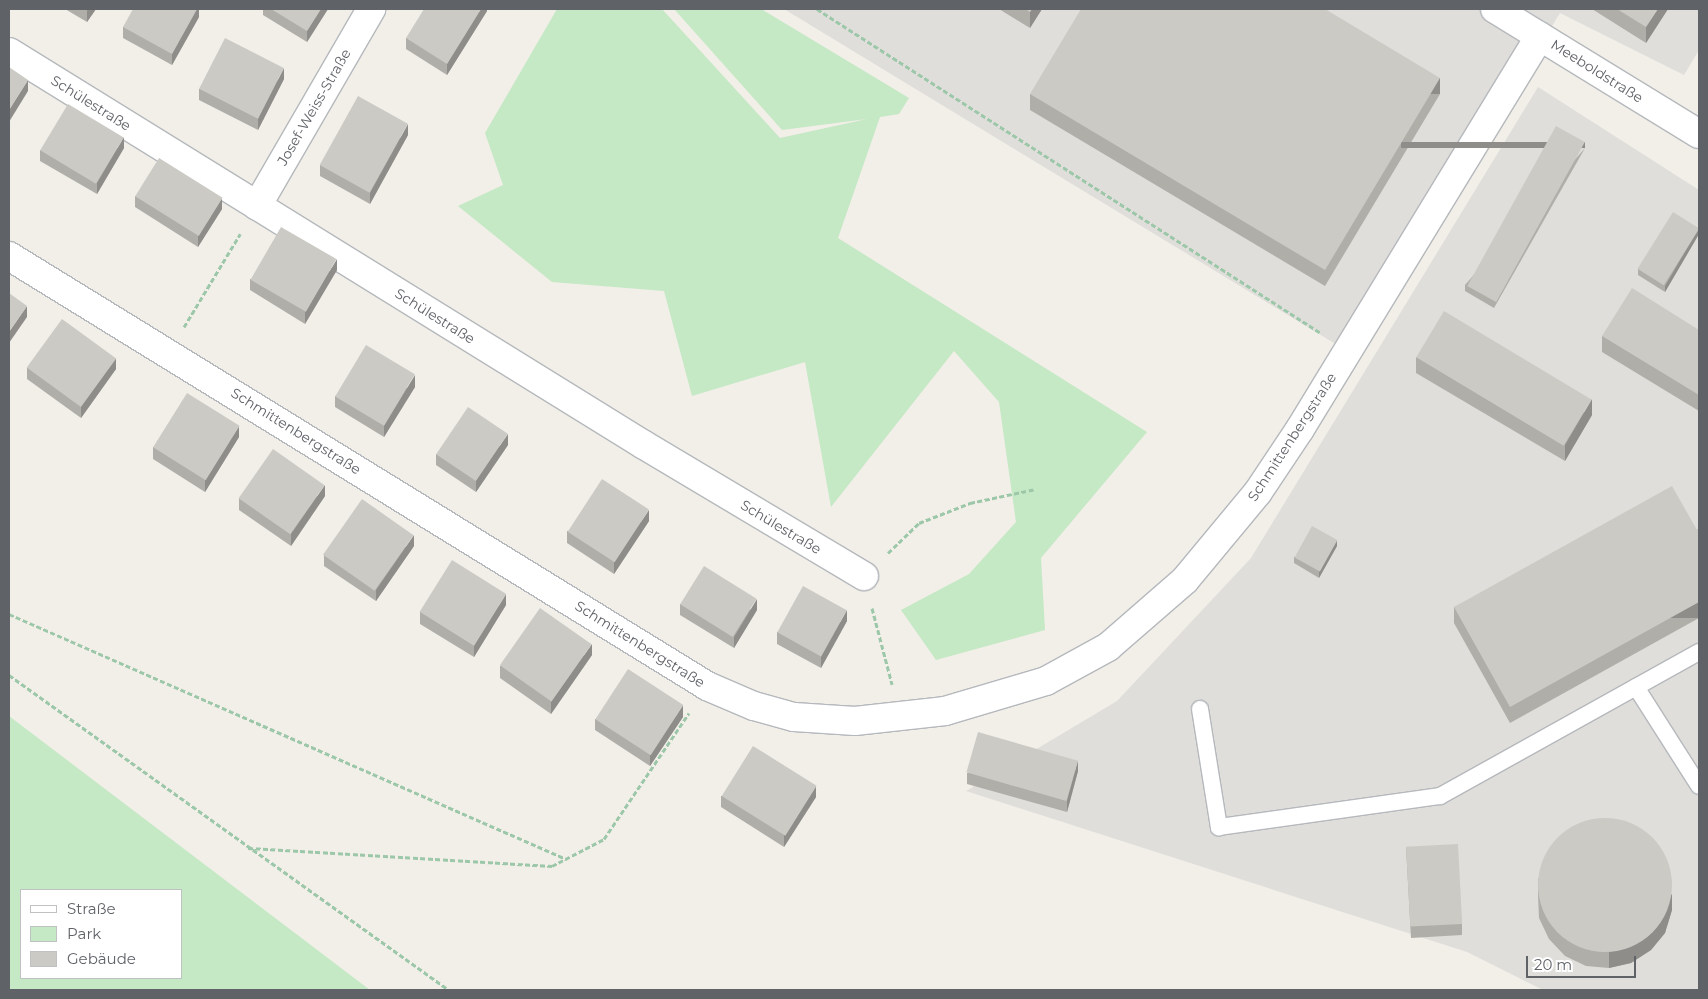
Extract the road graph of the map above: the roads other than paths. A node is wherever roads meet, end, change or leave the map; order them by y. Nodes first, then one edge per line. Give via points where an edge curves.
1 (371, 9) edge
2 (1495, 9) edge
3 (1540, 36) junction
4 (9, 52) edge
5 (1699, 134) edge
6 (257, 206) junction
7 (9, 256) edge
8 (864, 576) road end
9 (1699, 652) edge
10 (1636, 687) junction
11 (1200, 709) dead end
12 (1699, 786) edge

1 - 6 street, Josef-Weiss-Straße
2 - 3 street, Meeboldstraße
3 - 5 street, Meeboldstraße
3 - 7 street, Schmittenbergstraße via 1258,492 1185,580 1108,647 1046,681 945,710 855,721 794,717 754,706 706,686
4 - 6 street, Schülestraße
6 - 8 street, Schülestraße via 644,445
9 - 10 lane
10 - 11 lane via 1440,796 1219,826
10 - 12 lane

